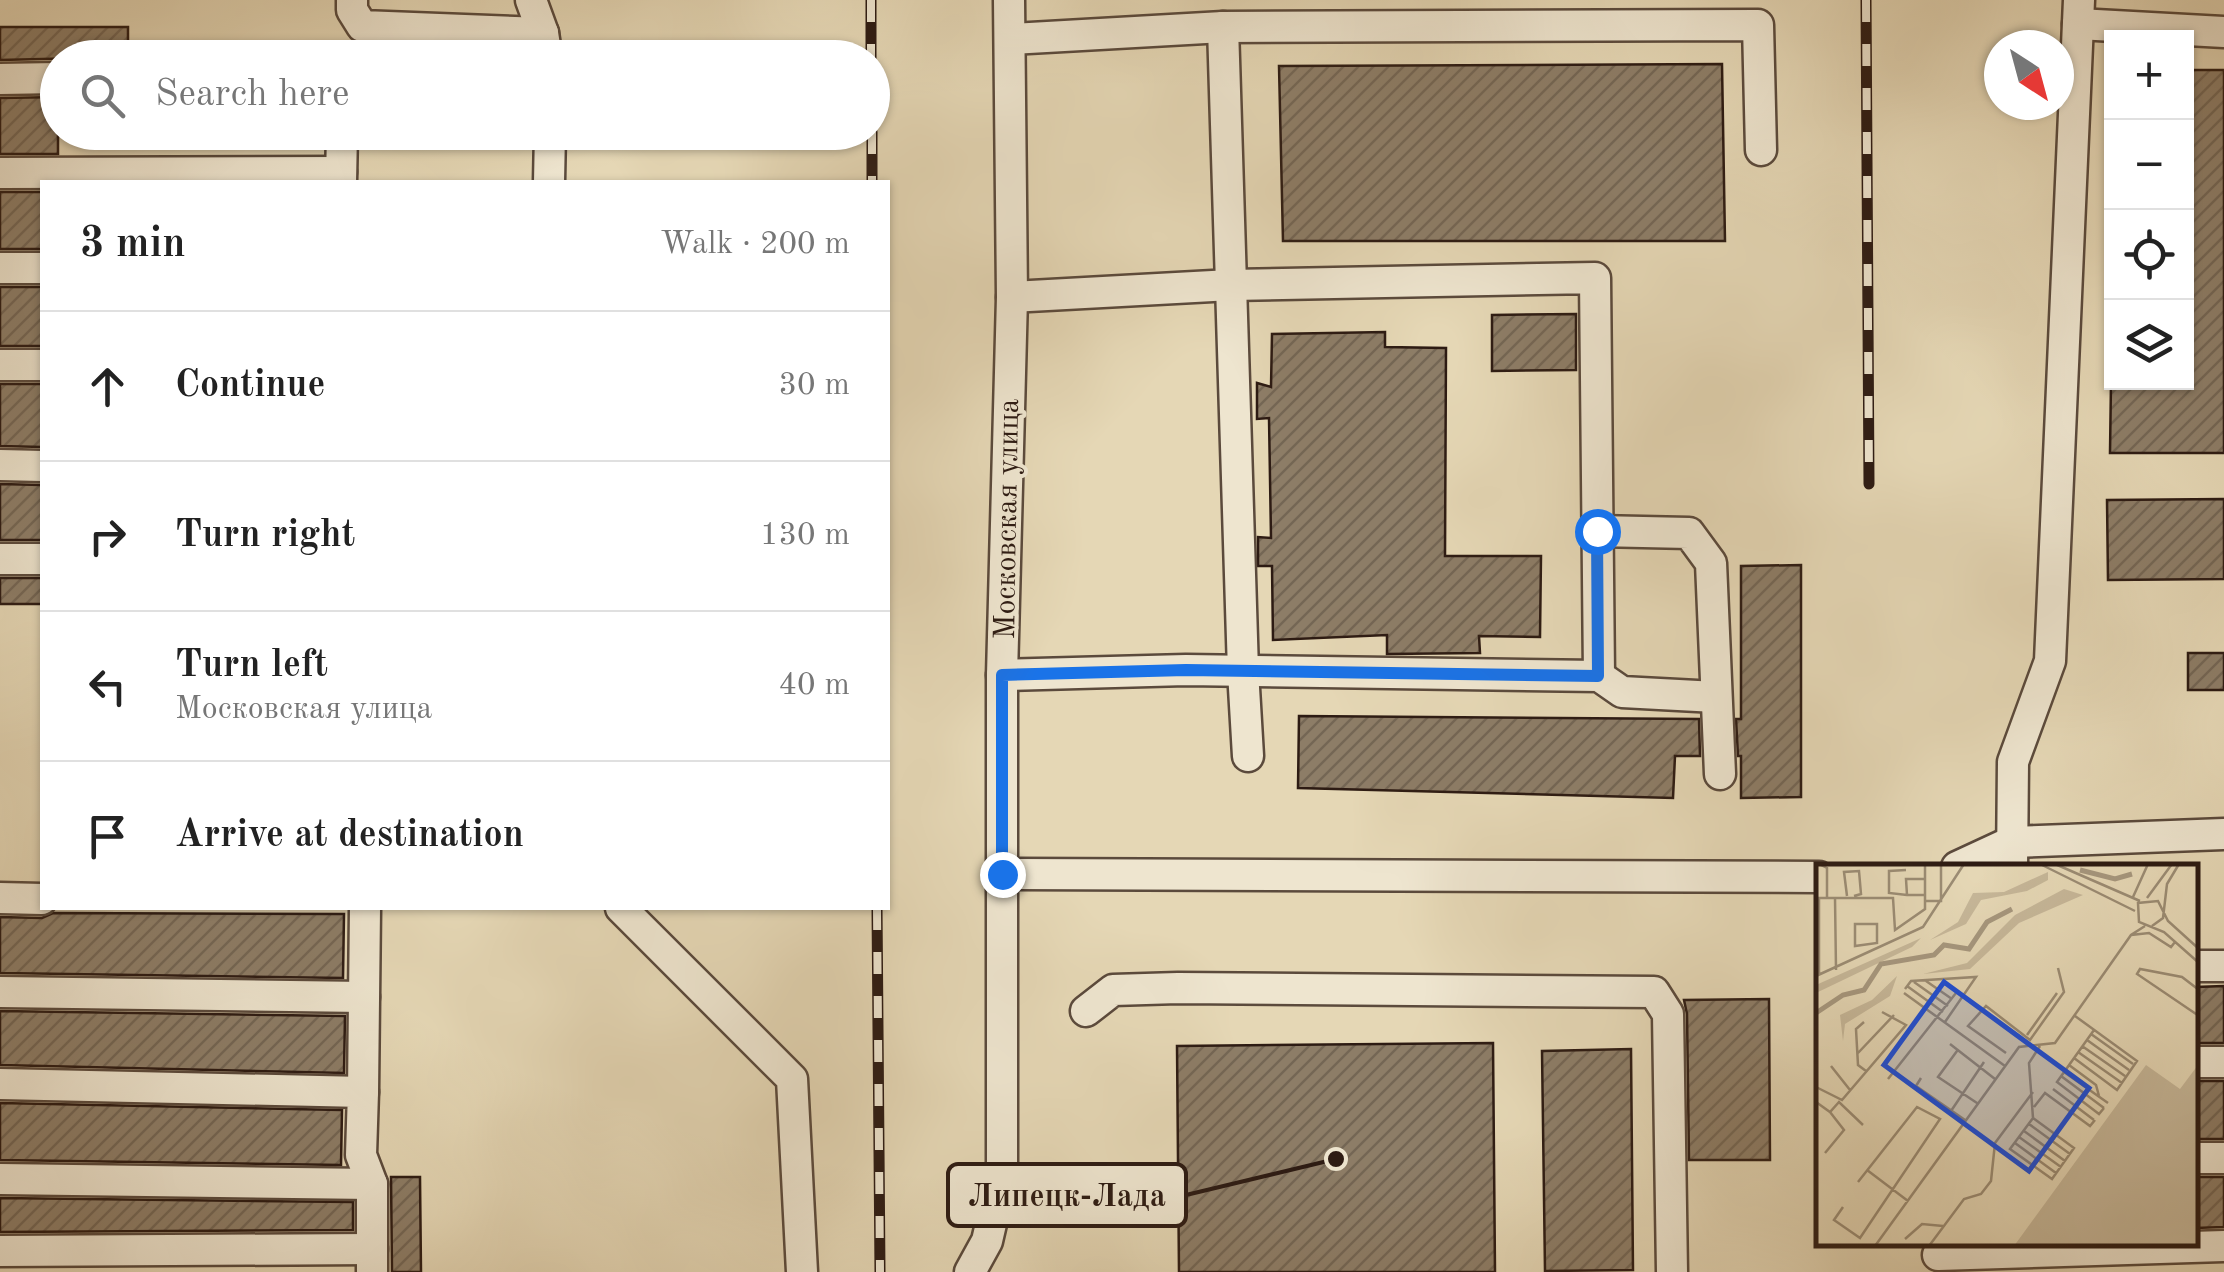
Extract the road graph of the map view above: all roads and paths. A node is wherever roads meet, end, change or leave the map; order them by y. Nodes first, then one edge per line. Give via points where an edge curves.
1 (352, 0) edge
2 (531, 0) edge
3 (1009, 0) edge
4 (2078, 12) edge
5 (1223, 27) junction
6 (2224, 32) edge
7 (1010, 38) junction
8 (497, 40) edge
9 (543, 40) edge
10 (40, 78) edge
11 (0, 79) edge
12 (342, 150) edge
13 (550, 150) edge
14 (1761, 150) dead end
15 (0, 173) edge
16 (341, 177) edge
17 (549, 180) edge
18 (0, 268) edge
19 (40, 268) edge
20 (1231, 284) junction
21 (1012, 297) junction
22 (0, 365) edge
23 (40, 365) edge
24 (0, 465) edge
25 (40, 466) edge
26 (1597, 531) junction
27 (0, 559) edge
28 (40, 559) edge
29 (1243, 671) junction
30 (1002, 675) junction
31 (1598, 676) junction
32 (1716, 697) junction
33 (1248, 756) dead end
34 (1720, 774) dead end
35 (2224, 834) edge
36 (2012, 854) edge
37 (1970, 864) edge
38 (1002, 874) junction
39 (1816, 877) edge
40 (0, 898) edge
41 (40, 899) edge
42 (365, 910) edge
43 (623, 910) edge
44 (0, 992) edge
45 (364, 997) junction
46 (1086, 1011) dead end
47 (0, 1084) edge
48 (363, 1092) junction
49 (0, 1179) edge
50 (372, 1184) junction
51 (2199, 1246) edge
52 (2224, 1246) edge
53 (2124, 1247) edge
54 (2024, 1248) edge
55 (0, 1250) edge
56 (1938, 1257) edge
57 (372, 1260) edge
58 (802, 1272) edge
59 (970, 1272) edge
60 (1672, 1272) edge

1 - 8 street via 362,26
2 - 9 street
3 - 7 street, Московская улица
4 - 6 street
4 - 36 street via 2050,661 2013,762
5 - 7 street
5 - 14 street via 1758,24
5 - 20 street
7 - 21 street, Московская улица
10 - 11 street
12 - 16 street
13 - 17 street
15 - 16 street
18 - 19 street
20 - 21 street
20 - 26 street via 1595,278
20 - 29 street
21 - 30 street, Московская улица
22 - 23 street
24 - 25 street
26 - 31 street
26 - 32 street via 1689,533 1712,563
27 - 28 street
29 - 30 street
29 - 31 street
29 - 33 street
30 - 38 street, Московская улица
31 - 32 street via 1622,692
32 - 34 street
35 - 36 street
36 - 37 street
38 - 39 street
38 - 59 street, Московская улица via 1002,1176 987,1241
40 - 41 street
42 - 45 street
43 - 58 street via 792,1079
44 - 45 street
45 - 48 street
46 - 60 street via 1113,990 1654,992 1668,1014
47 - 48 street
48 - 50 street via 361,1155
49 - 50 street
50 - 57 street
51 - 52 street
53 - 54 street
54 - 56 street
55 - 57 street

